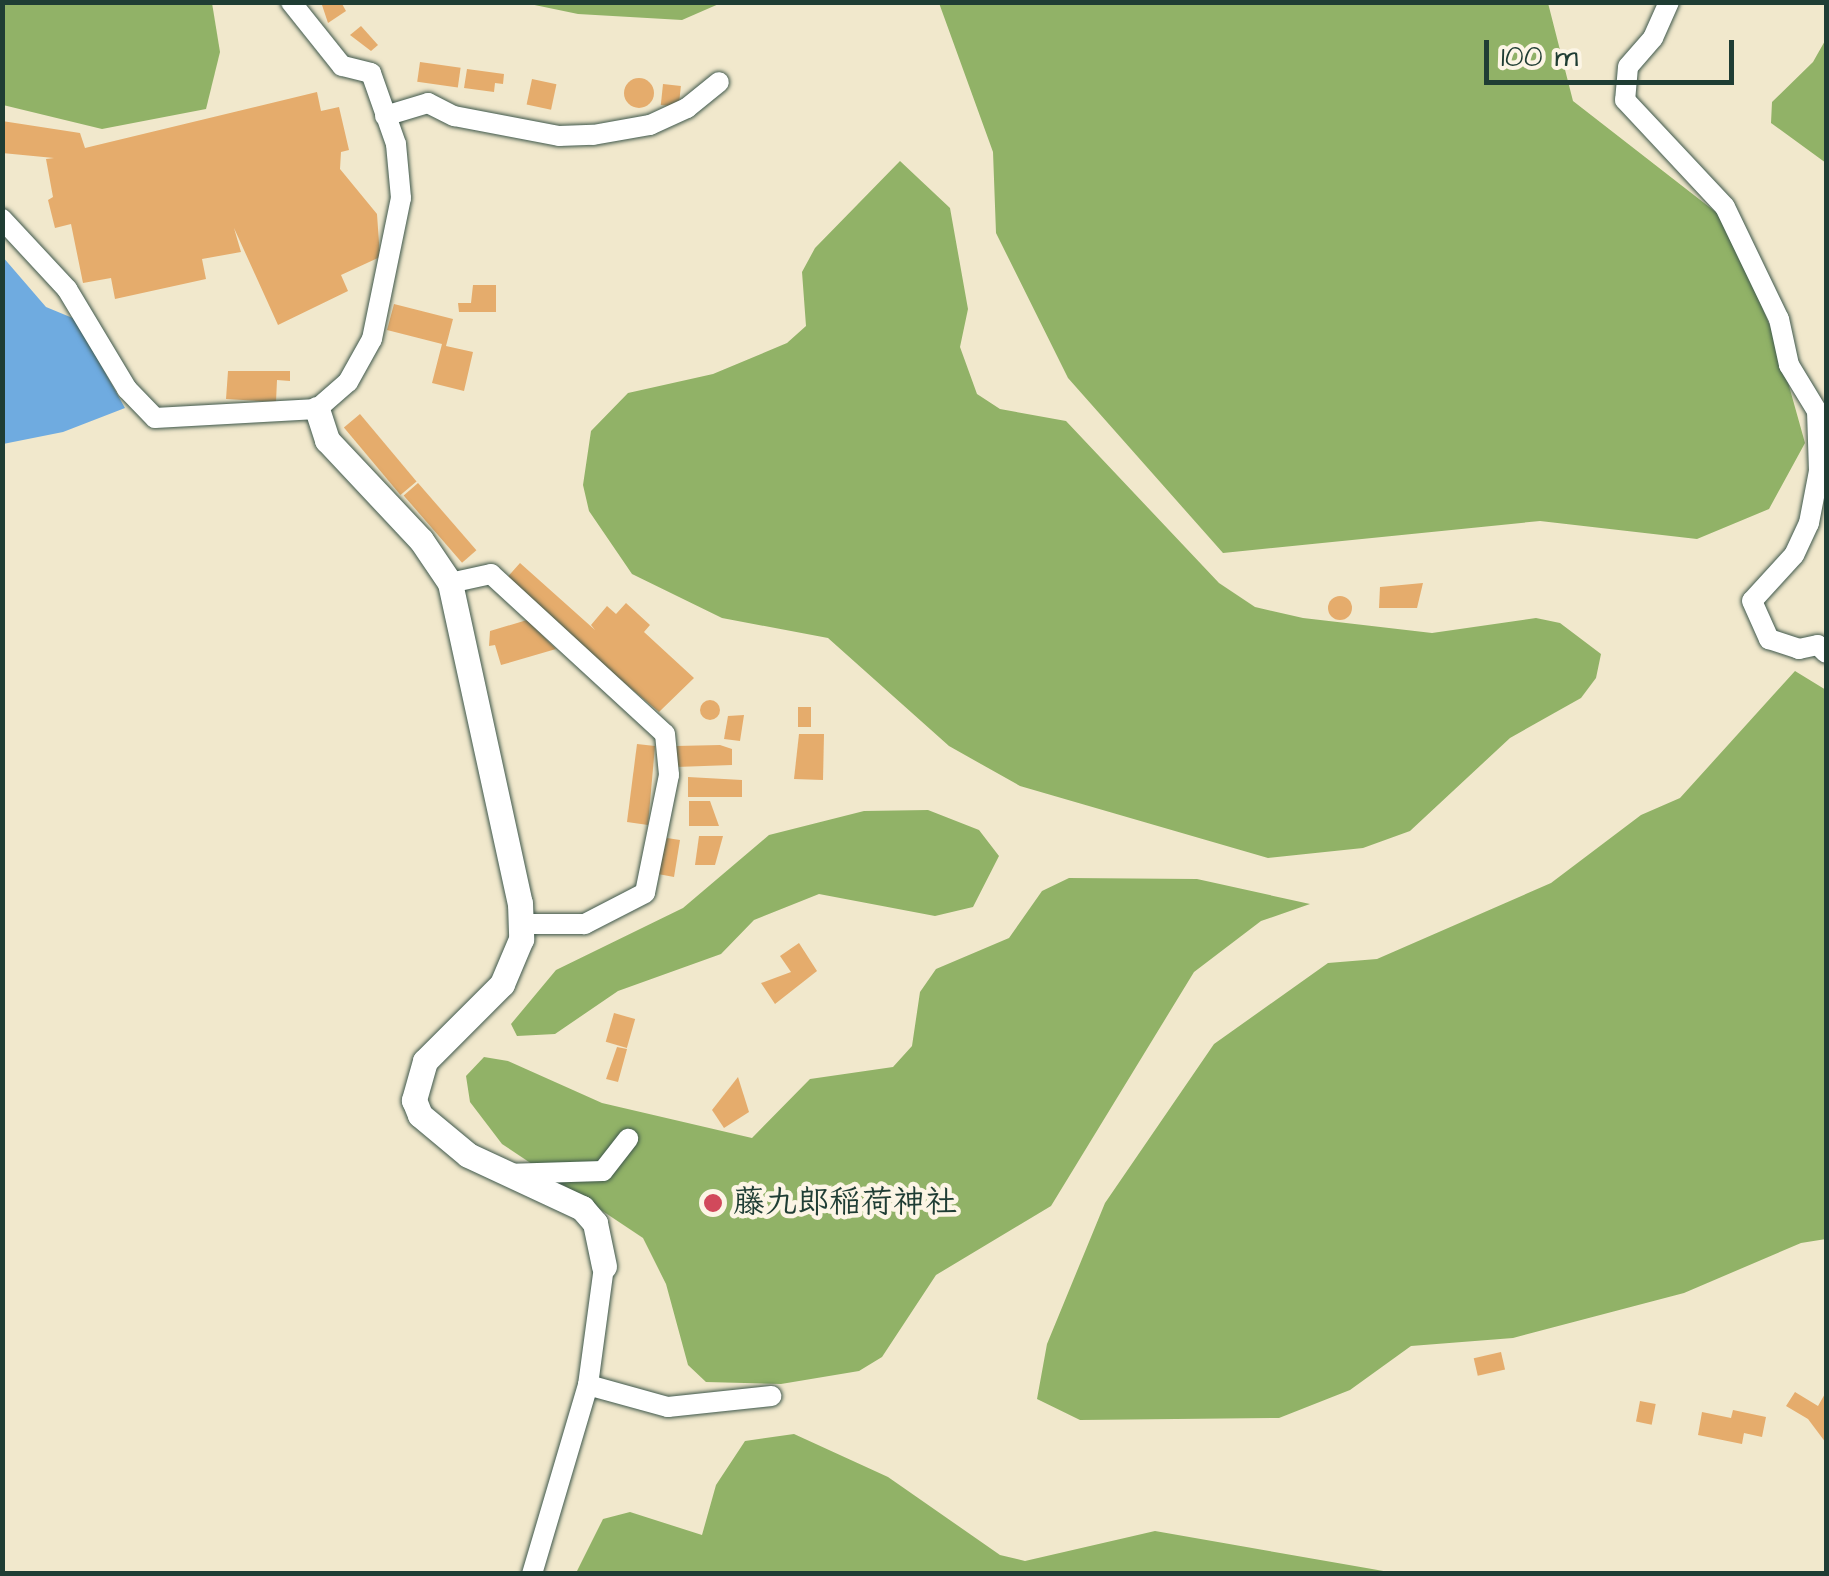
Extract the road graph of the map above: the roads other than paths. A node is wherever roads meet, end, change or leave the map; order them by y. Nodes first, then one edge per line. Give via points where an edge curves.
1 (290, 2) edge
2 (1669, 2) edge
3 (719, 82) dead end
4 (385, 116) junction
5 (2, 219) edge
6 (317, 410) junction
7 (450, 583) junction
8 (1826, 653) edge
9 (522, 924) junction
10 (628, 1139) dead end
11 (504, 1174) junction
12 (604, 1266) joint
13 (588, 1385) junction
14 (772, 1396) dead end
15 (532, 1574) edge

1 - 4 street via 342,66 371,73
2 - 8 street via 1653,38 1628,67 1625,100 1724,207 1779,319 1789,365 1817,411 1819,471 1809,523 1794,555 1752,602 1769,639 1799,648 1818,645
3 - 4 street via 650,125 593,135 454,116 428,103
4 - 6 street via 396,144 401,198 394,247 372,339 348,382
5 - 6 street via 68,289 127,390 155,418
6 - 7 street via 327,440 421,540
7 - 9 street
7 - 9 street via 491,574 665,734 669,775 645,893 584,924
9 - 11 street via 502,984 425,1062 414,1100 446,1139
10 - 11 street via 603,1171
11 - 12 street via 582,1208 595,1223
12 - 13 street
13 - 14 street via 668,1407
13 - 15 street

